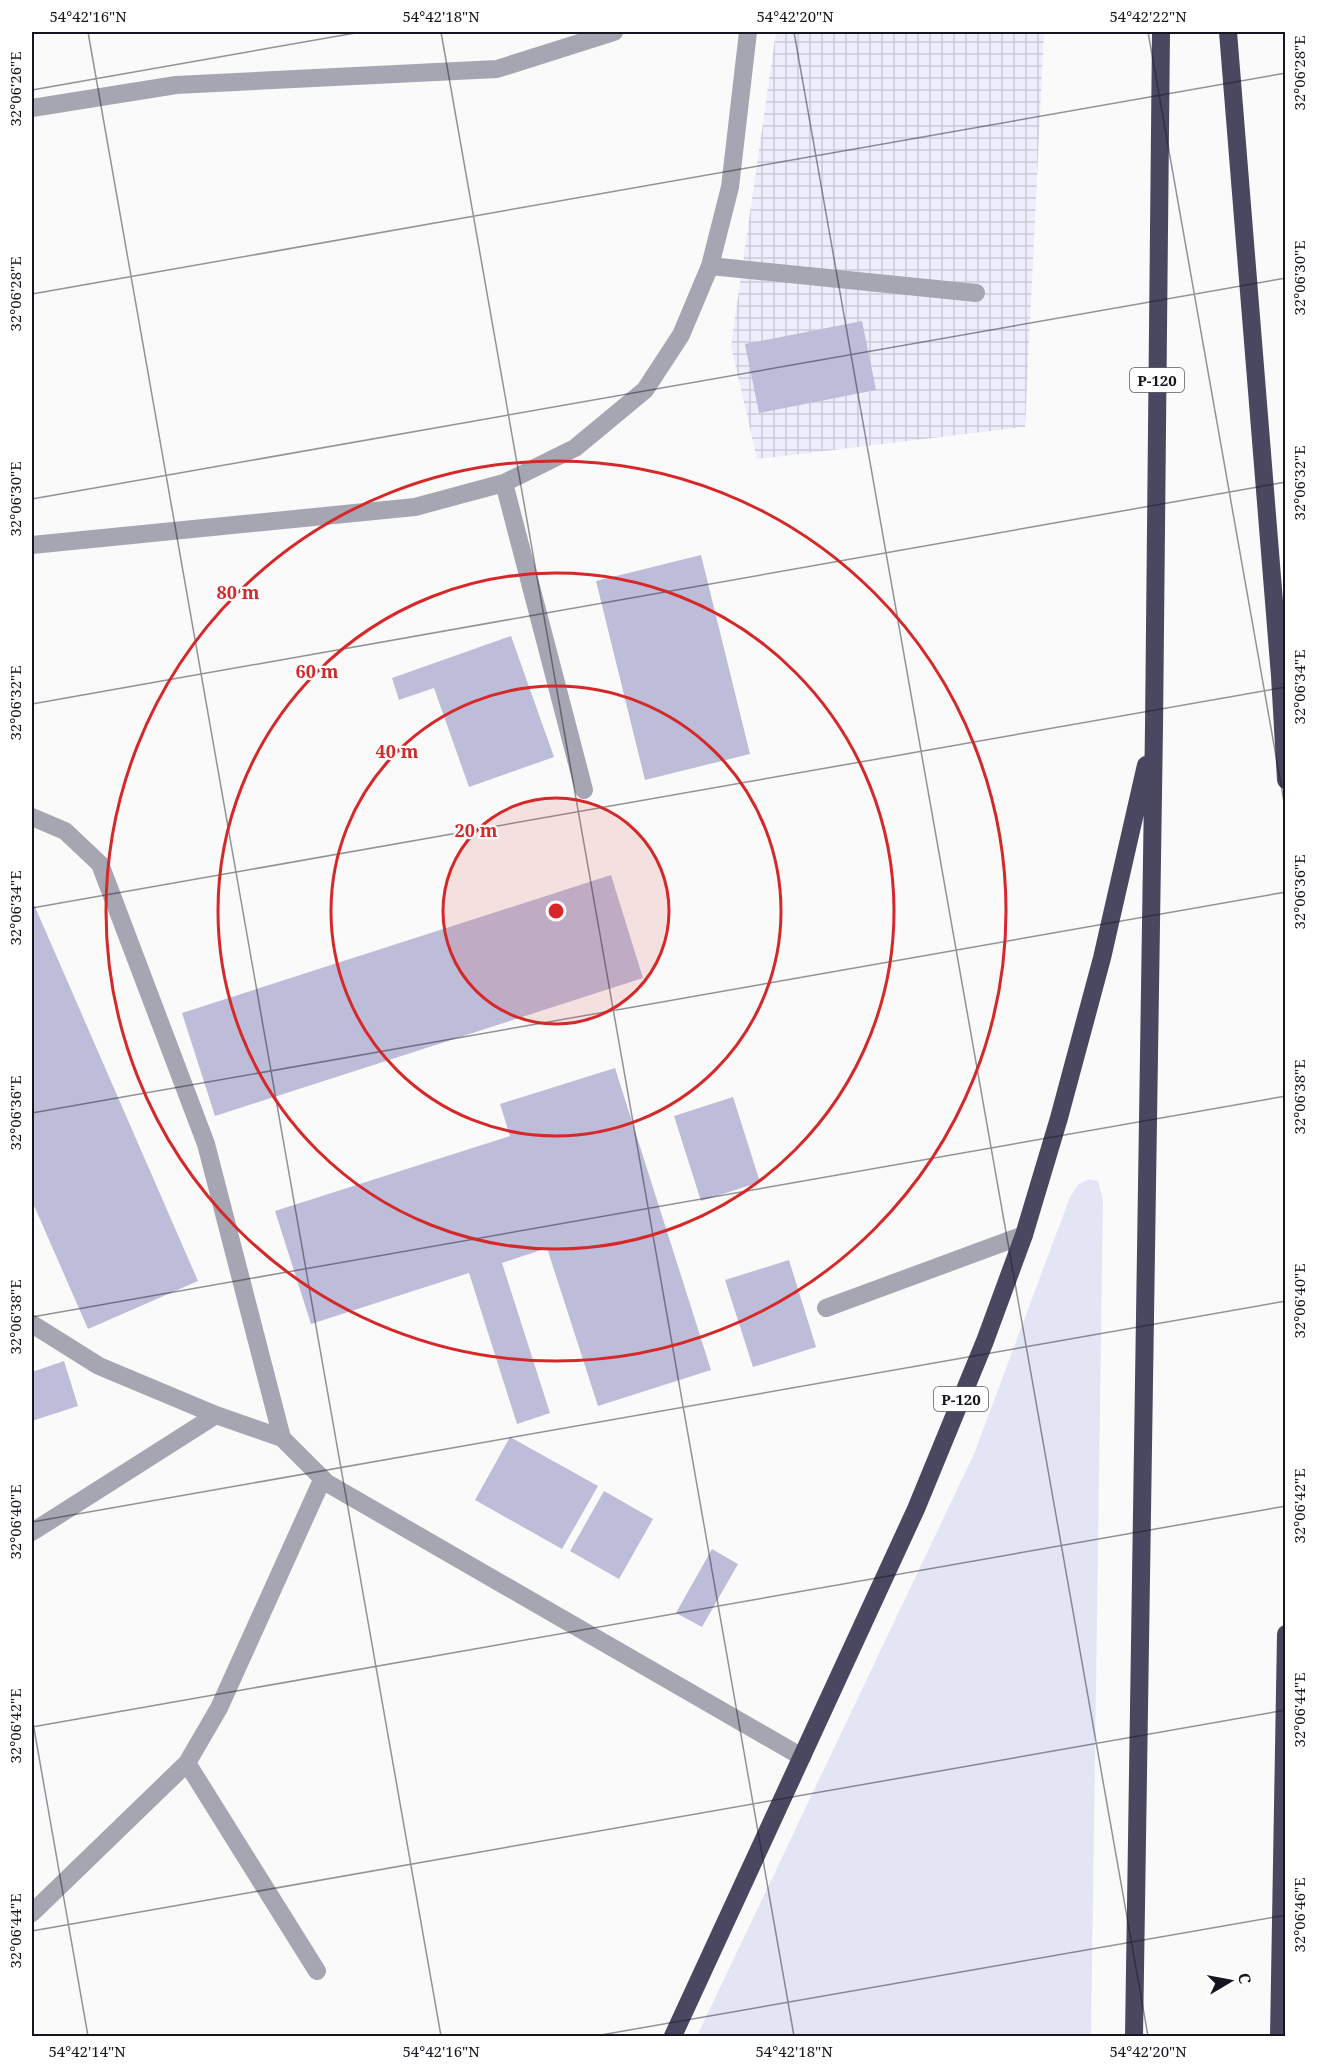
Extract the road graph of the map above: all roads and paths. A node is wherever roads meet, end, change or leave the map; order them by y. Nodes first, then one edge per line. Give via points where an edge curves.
1 (614, 32) edge
2 (748, 32) edge
3 (1161, 32) edge
4 (1228, 32) edge
5 (32, 108) edge
6 (710, 266) junction
7 (976, 293) dead end
8 (504, 483) junction
9 (32, 545) edge
10 (1154, 728) junction
11 (1286, 780) edge
12 (584, 790) dead end
13 (32, 817) edge
14 (1024, 1234) junction
15 (826, 1308) dead end
16 (32, 1324) edge
17 (216, 1415) junction
18 (282, 1438) junction
19 (322, 1480) junction
20 (32, 1532) edge
21 (1286, 1634) edge
22 (802, 1757) junction
23 (187, 1764) junction
24 (32, 1913) edge
25 (317, 1971) dead end
26 (673, 2037) edge
27 (1134, 2037) edge
28 (1279, 2037) edge

1 - 5 street via 497,69 176,85
2 - 6 street via 730,187
3 - 10 highway, Р-120
4 - 11 highway
6 - 7 street
6 - 8 street via 681,335 645,390 575,448
8 - 9 street via 416,507
8 - 12 street
10 - 14 highway, Р-120 via 1102,958
10 - 27 highway
13 - 18 street via 66,831 100,864 206,1144
14 - 15 street
14 - 22 highway, Р-120 via 916,1509
16 - 17 street via 99,1366
17 - 18 street
17 - 20 street
18 - 19 street
19 - 22 street
19 - 23 street via 219,1708
21 - 28 highway
22 - 26 highway, Р-120
23 - 24 street
23 - 25 street

